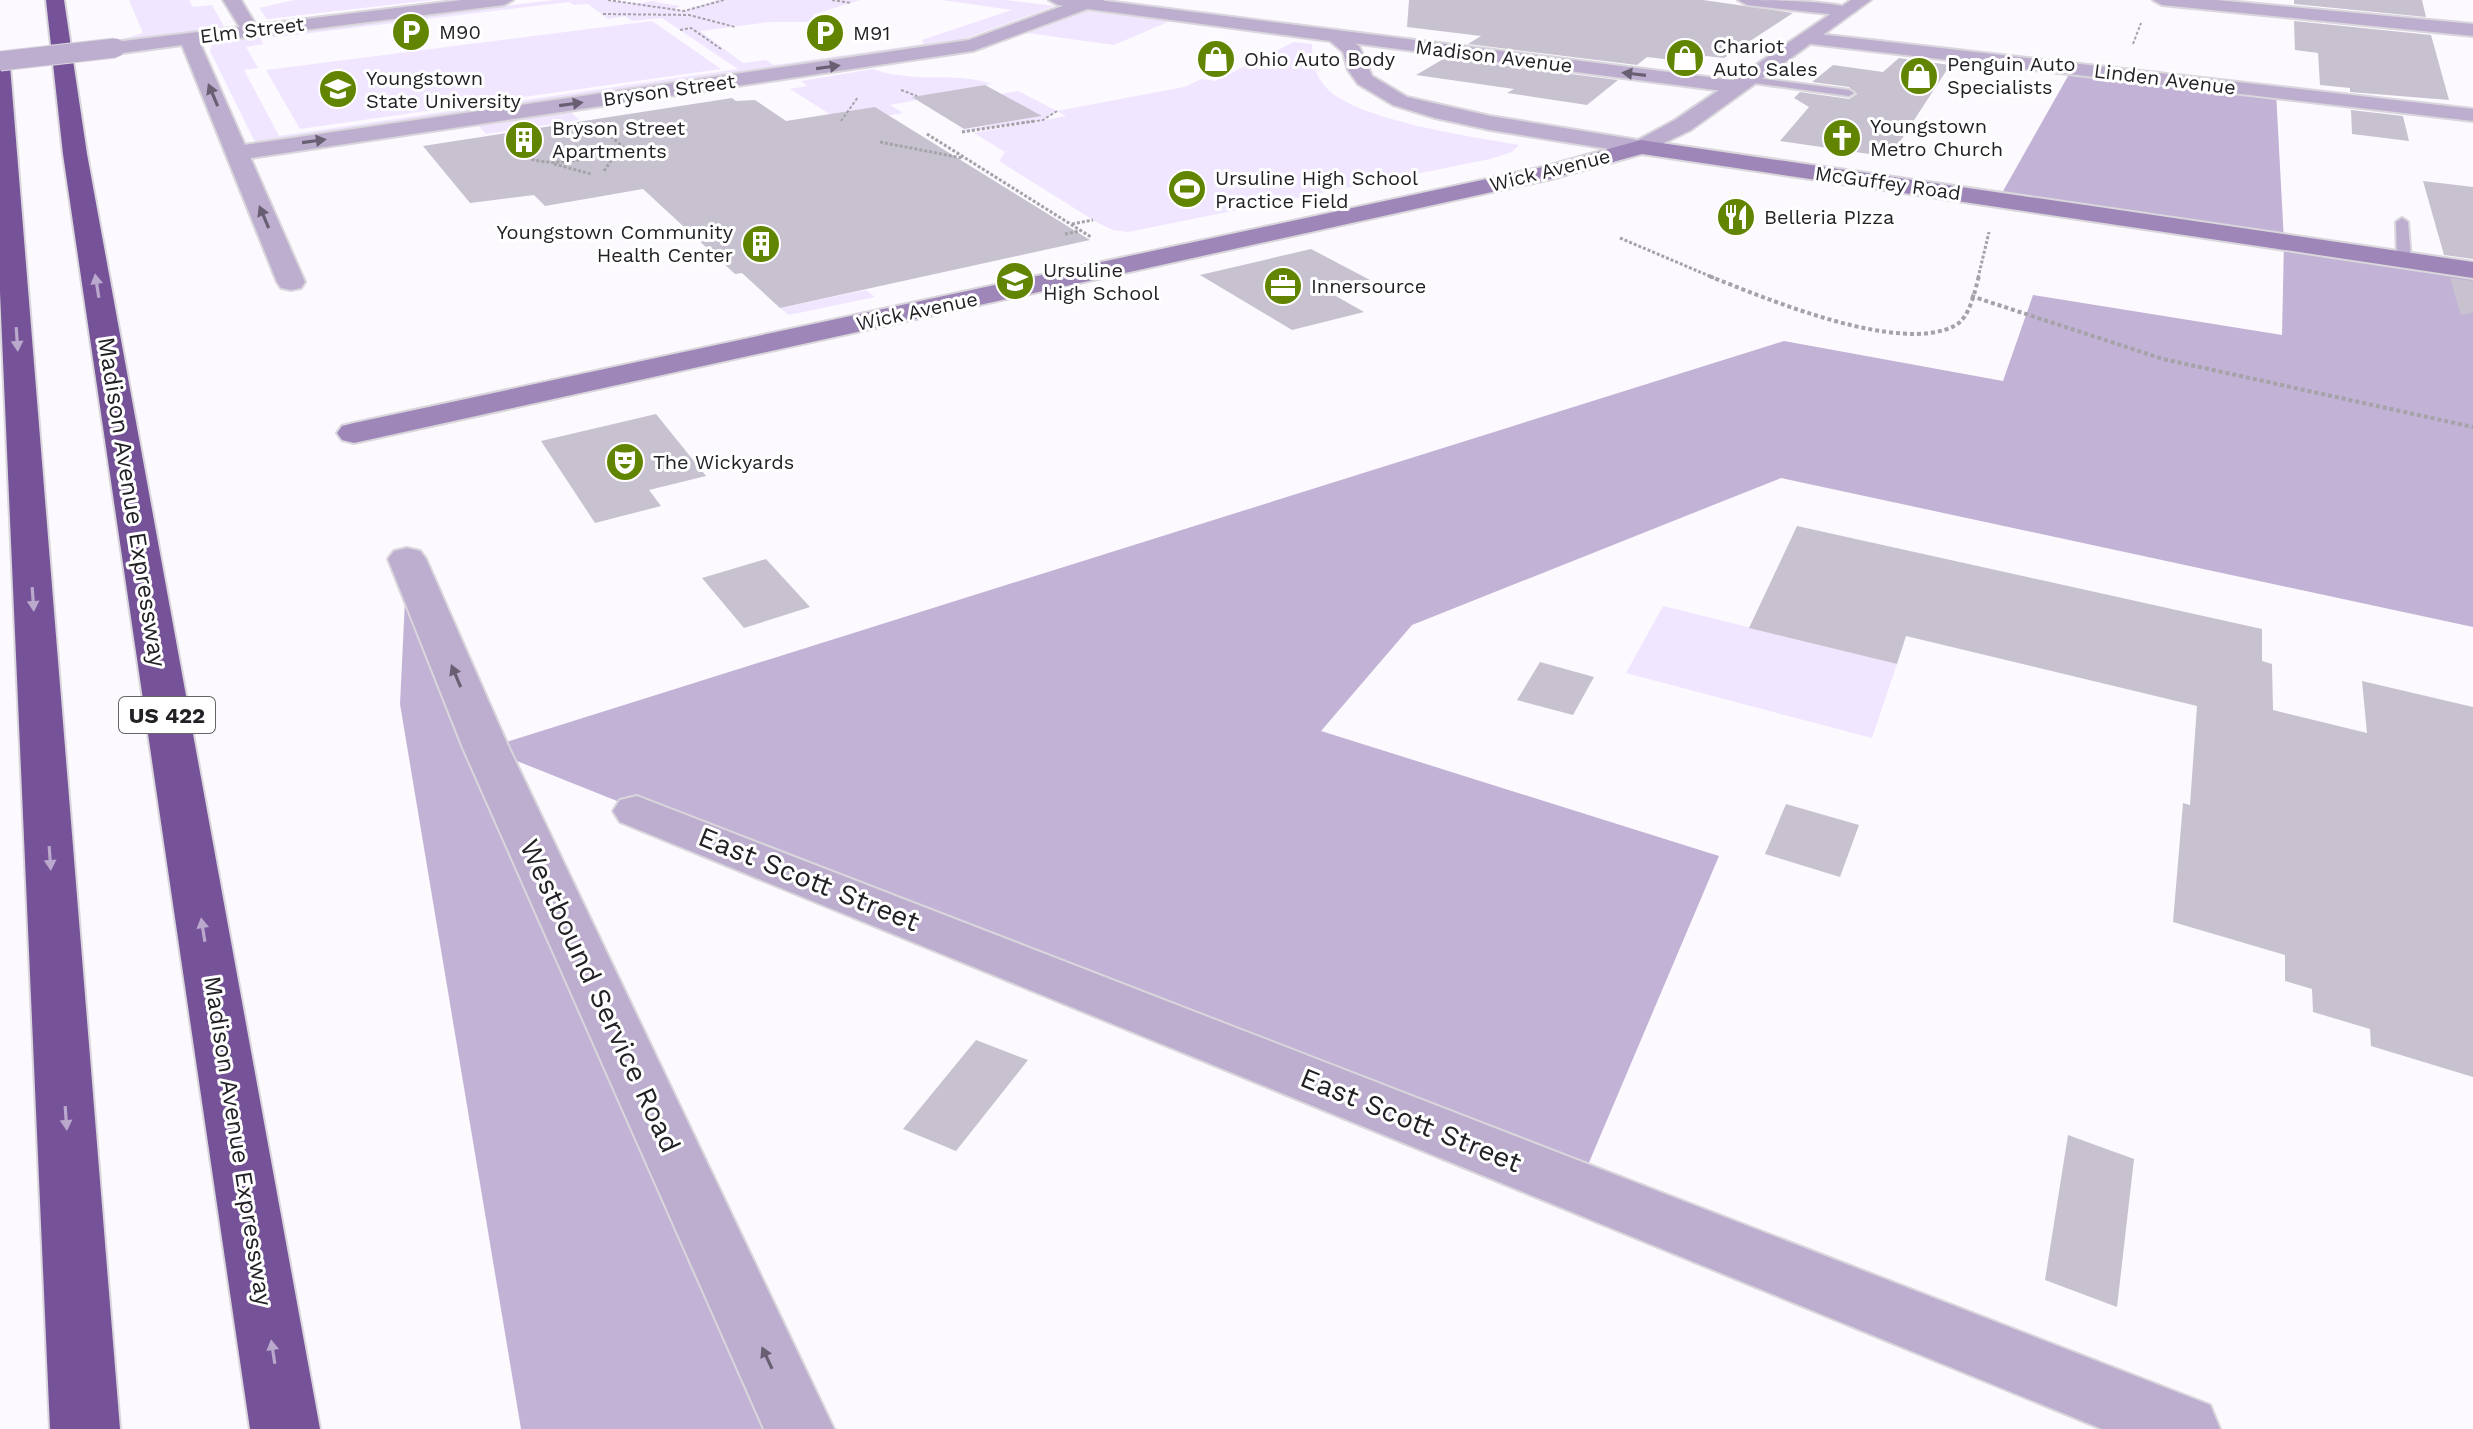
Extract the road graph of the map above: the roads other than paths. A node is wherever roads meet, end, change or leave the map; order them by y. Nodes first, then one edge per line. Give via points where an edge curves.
1 (55, 0) edge
2 (232, 0) edge
3 (504, 0) edge
4 (1058, 0) edge
5 (1747, 0) edge
6 (2162, 0) edge
7 (1091, 2) edge
8 (1854, 5) edge
9 (250, 30) junction
10 (2473, 30) edge
11 (1336, 36) junction
12 (189, 39) junction
13 (1810, 39) junction
14 (0, 64) edge
15 (1745, 84) junction
16 (1849, 93) dead end
17 (2473, 115) edge
18 (1641, 147) junction
19 (237, 153) junction
20 (2402, 222) dead end
21 (2404, 260) junction
22 (2473, 270) edge
23 (291, 282) dead end
24 (354, 433) dead end
25 (407, 559) dead end
26 (637, 811) dead end
27 (85, 1429) edge
28 (285, 1429) edge
29 (799, 1429) edge
30 (2185, 1429) edge

28 -> 1 highway, Madison Avenue Expressway / US 422 via 75,154
2 - 9 street
3 - 9 street, Elm Street
4 - 7 street, Madison Avenue
5 - 8 street
6 - 10 street
7 - 11 street, Madison Avenue
19 -> 7 street, Bryson Street via 973,45
8 - 13 street, Wick Avenue
9 - 12 street, Elm Street
15 -> 11 street, Madison Avenue
11 - 18 street, McGuffey Road via 1352,50 1365,80 1400,101 1476,120
12 - 14 street, Elm Street, bridge
19 -> 12 street
13 - 15 street, Wick Avenue
13 - 17 street, Linden Avenue
14 -> 27 highway
15 - 16 lane
15 - 18 street, Wick Avenue
18 - 21 main road, McGuffey Road
18 - 24 main road, Wick Avenue via 1551,172
23 -> 19 street
20 - 21 lane
21 - 22 main road, McGuffey Road
29 -> 25 street, Westbound Service Road via 486,748
26 - 30 street, East Scott Street

